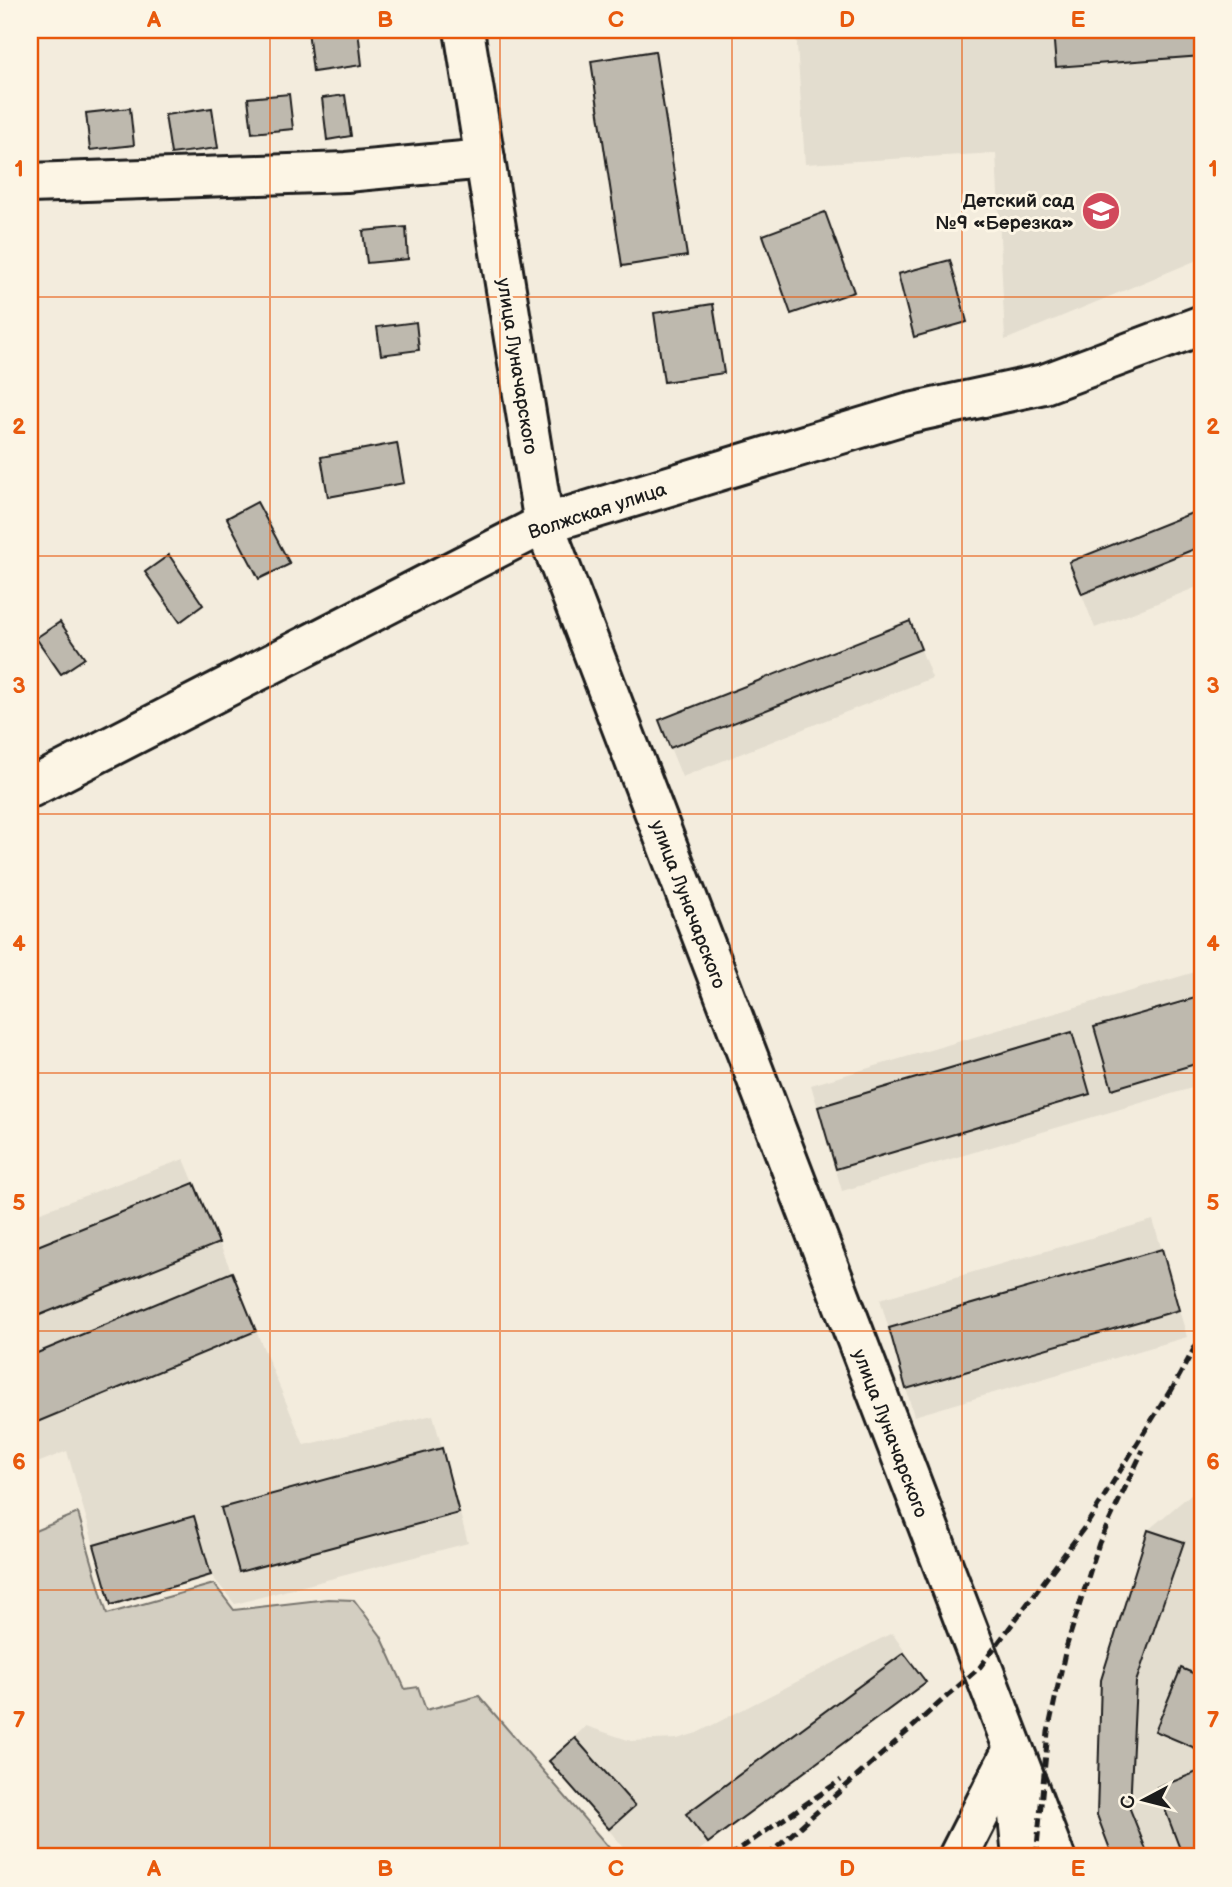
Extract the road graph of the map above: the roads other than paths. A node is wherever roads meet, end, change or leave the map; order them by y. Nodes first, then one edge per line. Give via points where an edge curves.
1 (464, 30) edge
2 (485, 159) junction
3 (30, 183) edge
4 (1202, 325) edge
5 (544, 524) junction
6 (30, 788) edge
7 (1012, 1751) junction
8 (958, 1857) edge
9 (1022, 1857) edge
10 (1055, 1857) edge

1 - 2 street, улица Луначарского
2 - 3 street via 346,172
2 - 5 street, улица Луначарского
4 - 5 street, Волжская улица via 1044,384 910,413
5 - 6 street, Волжская улица
5 - 7 street, улица Луначарского
7 - 8 street
7 - 9 street
7 - 10 street

